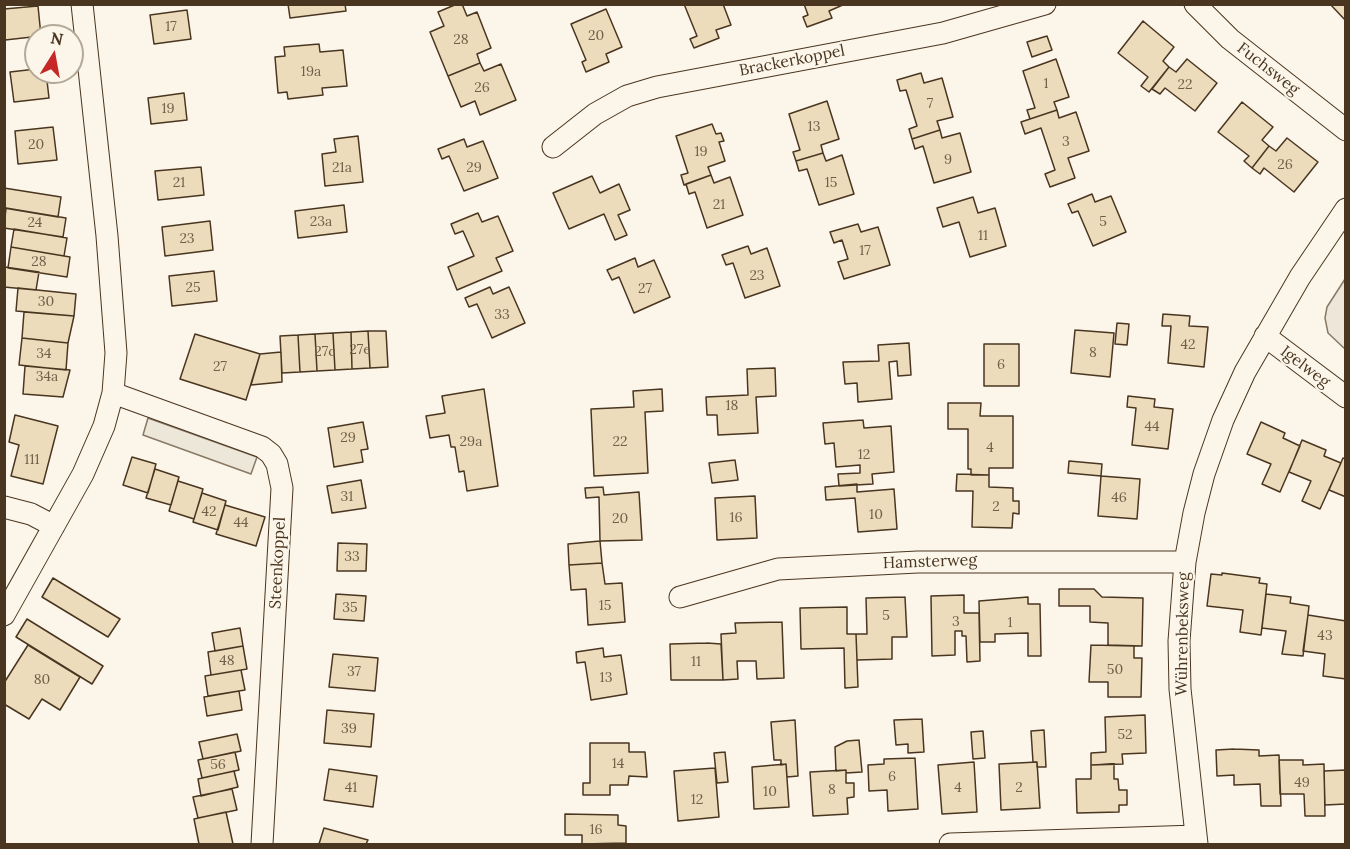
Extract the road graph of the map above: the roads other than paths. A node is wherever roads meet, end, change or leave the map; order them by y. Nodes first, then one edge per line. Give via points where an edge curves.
1 (82, 4) edge
2 (1045, 4) edge
3 (1195, 4) edge
4 (1346, 130) edge
5 (553, 147) dead end
6 (1346, 209) edge
7 (1265, 336) junction
8 (113, 393) junction
9 (1346, 397) edge
10 (4, 507) edge
11 (54, 526) junction
12 (1185, 562) junction
13 (680, 597) dead end
14 (4, 615) edge
15 (1196, 840) edge
16 (262, 844) edge
17 (950, 844) edge

1 - 8 street via 107,236 116,353
2 - 5 street, Brackerkoppel via 943,33 657,87 627,96
3 - 4 street, Fuchsweg via 1230,39
6 - 7 street, Wührenbeksweg
7 - 9 street, Igelweg
7 - 12 street, Wührenbeksweg via 1222,420 1204,474
8 - 11 street via 96,445
8 - 16 street, Steenkoppel via 262,447 271,454 281,475
10 - 11 street
11 - 14 street
12 - 13 street, Hamsterweg via 918,562 778,569
12 - 15 street, Wührenbeksweg via 1180,689
15 - 17 street

